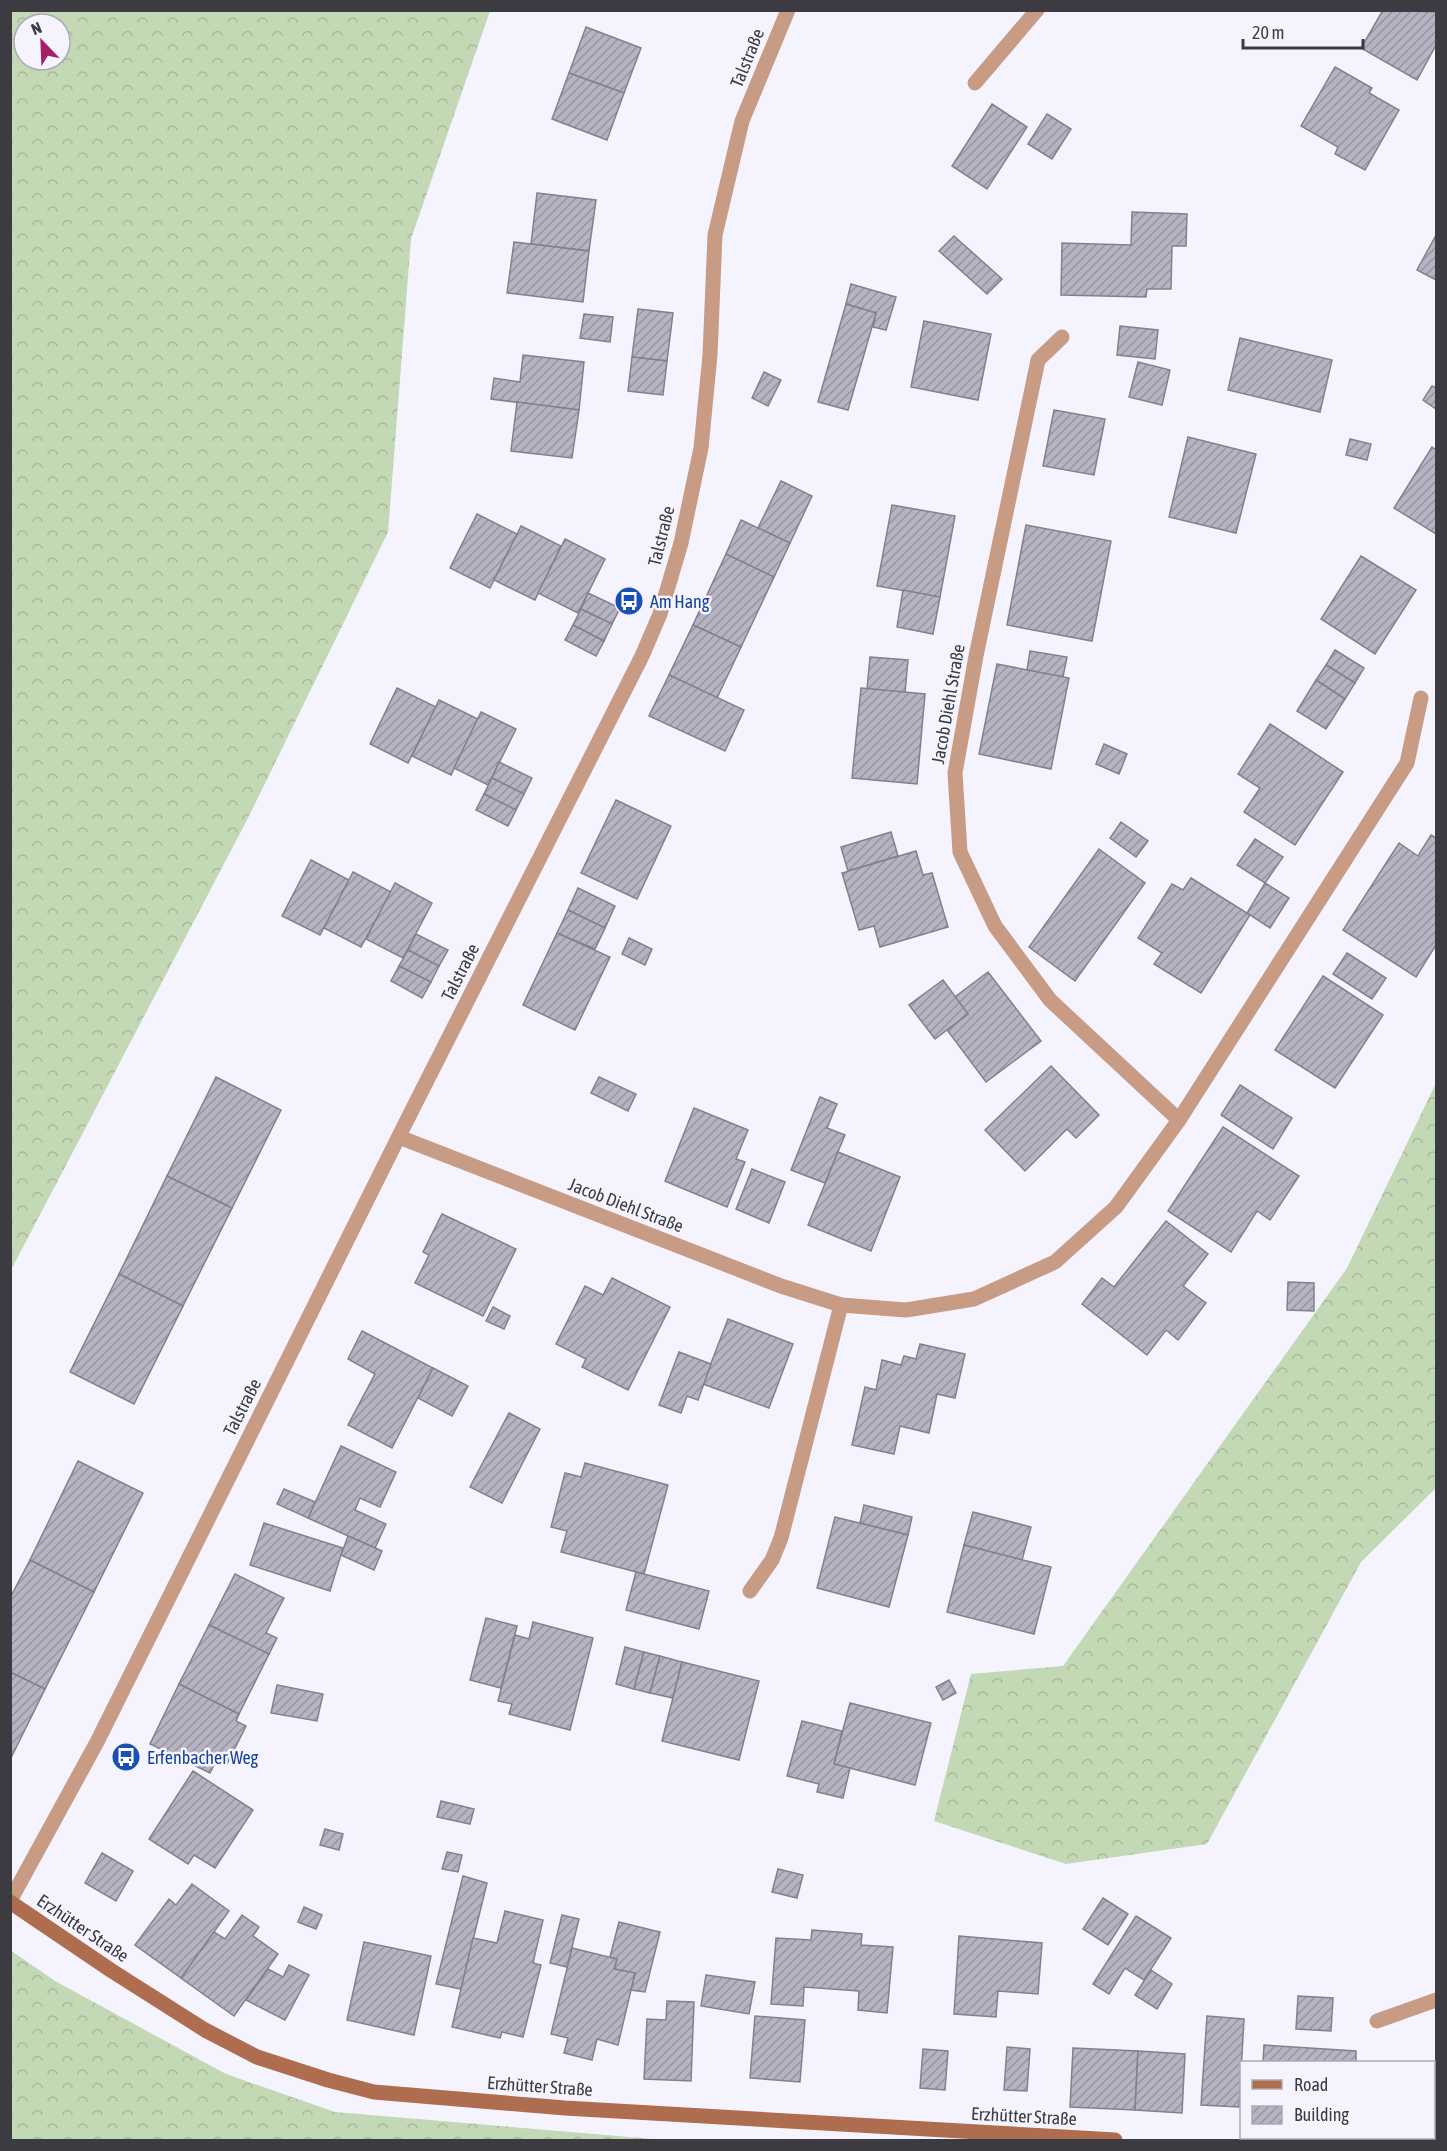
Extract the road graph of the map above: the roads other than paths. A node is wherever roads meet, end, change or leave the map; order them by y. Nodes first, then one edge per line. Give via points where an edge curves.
1 (788, 10) edge
2 (1037, 10) edge
3 (975, 83) dead end
4 (1062, 337) dead end
5 (1421, 698) dead end
6 (1179, 1120) junction
7 (399, 1137) junction
8 (841, 1305) junction
9 (750, 1591) dead end
10 (10, 1902) edge
11 (1437, 2000) edge
12 (1377, 2021) dead end
13 (1115, 2140) edge

1 - 7 street, Talstraße via 742,121 715,235 701,448 681,543 660,614
2 - 3 street
4 - 6 street, Jacob Diehl Straße via 1038,360 976,656 955,773 960,852 995,926 1050,1000
5 - 6 street, Jacob Diehl Straße via 1407,763
6 - 8 street, Jacob Diehl Straße via 1116,1207 1055,1262 974,1299 906,1310
7 - 8 street, Jacob Diehl Straße via 782,1286
7 - 10 street, Talstraße via 97,1742
8 - 9 street via 782,1538
10 - 13 street, Erzhütter Straße via 205,2030 257,2057 374,2092 565,2108
11 - 12 street

